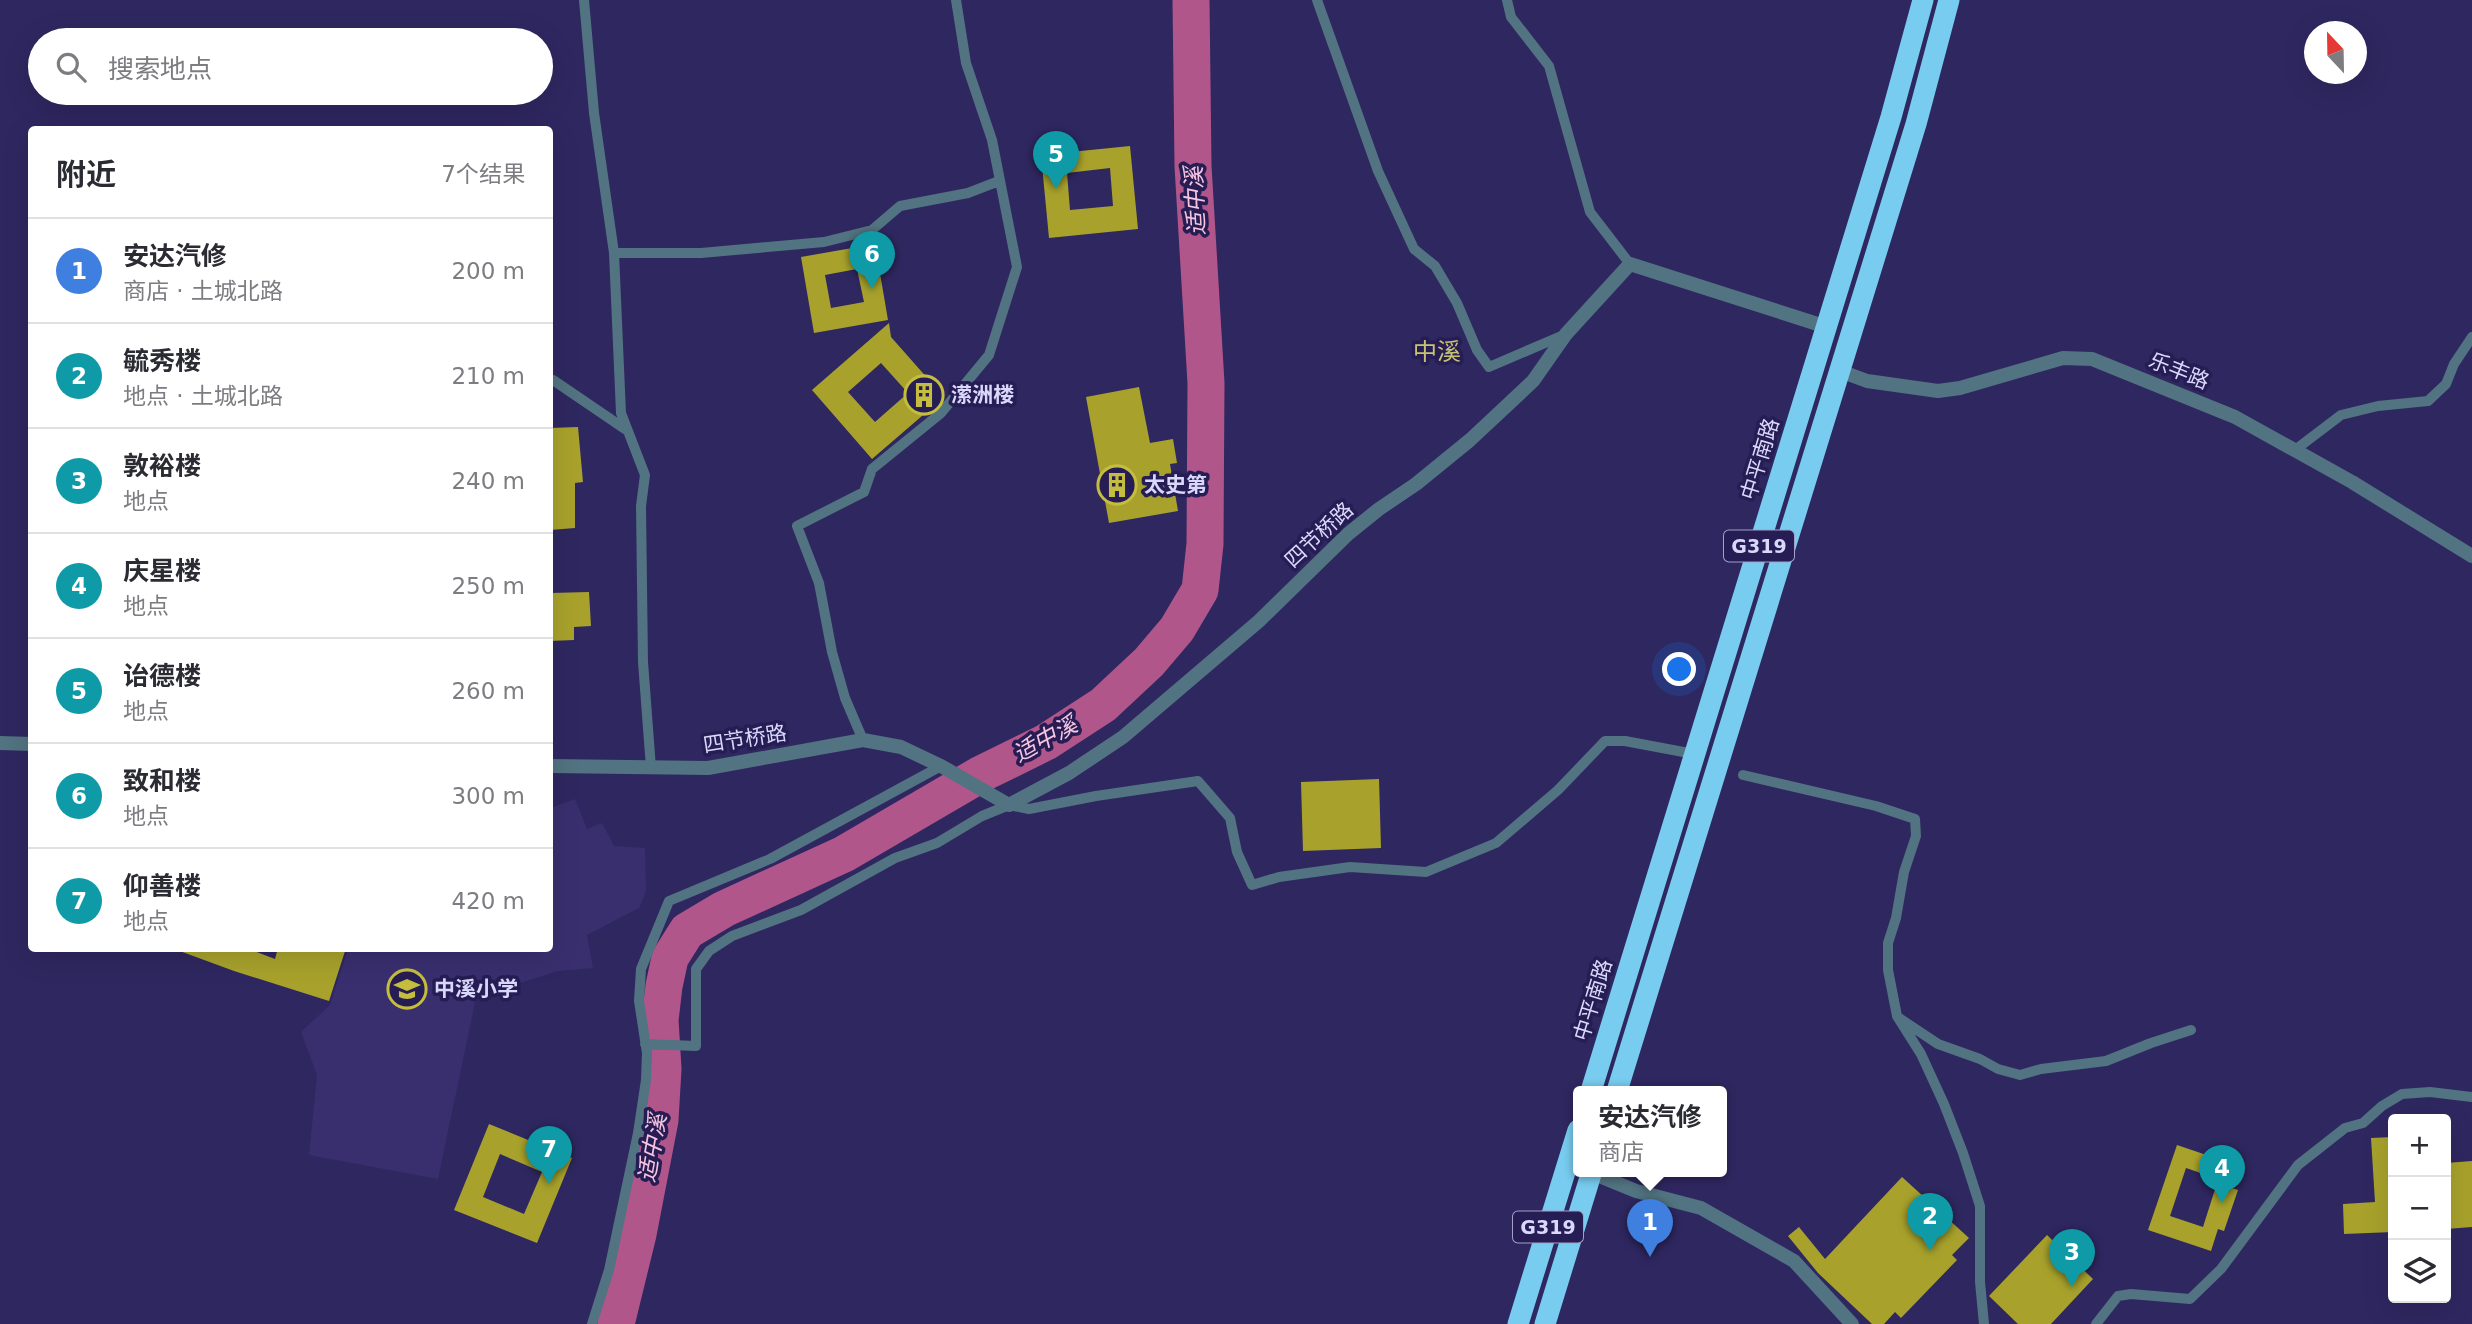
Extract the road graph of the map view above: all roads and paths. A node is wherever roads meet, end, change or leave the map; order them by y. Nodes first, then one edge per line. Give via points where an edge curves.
1 (584, 0) edge
2 (956, 0) edge
3 (1317, 0) edge
4 (1507, 0) edge
5 (1923, 0) edge
6 (1949, 0) edge
7 (999, 181) junction
8 (614, 253) junction
9 (1630, 264) junction
10 (1827, 327) junction
11 (1566, 334) junction
12 (2472, 337) edge
13 (1840, 371) junction
14 (553, 380) edge
15 (628, 431) junction
16 (2295, 450) junction
17 (2472, 556) edge
18 (863, 740) junction
19 (0, 743) edge
20 (28, 744) edge
21 (1695, 754) junction
22 (553, 766) edge
23 (941, 766) junction
24 (651, 768) junction
25 (1743, 775) dead end
26 (1009, 805) junction
27 (1897, 1016) junction
28 (2192, 1030) dead end
29 (646, 1044) junction
30 (1593, 1086) edge
31 (1619, 1086) edge
32 (2472, 1097) edge
33 (1573, 1146) edge
34 (1590, 1177) edge
35 (1604, 1177) edge
36 (592, 1324) edge
37 (1518, 1324) edge
38 (1545, 1324) edge
39 (1853, 1324) edge
40 (1984, 1324) edge
41 (2096, 1324) edge

1 - 8 lane
2 - 7 lane via 967,62 992,141
3 - 11 lane via 1378,171 1414,248 1435,266 1489,367
4 - 9 lane via 1511,17 1549,66 1590,212
5 - 10 highway, 中平南路 / G319
6 - 13 highway, G319
7 - 8 lane via 968,193 900,206 872,230 824,242 701,253
7 - 18 lane via 1017,267 989,355 941,414 872,469 864,492 797,526 819,583 845,698
8 - 15 lane via 621,413
9 - 10 street
9 - 11 street, 四节桥路
10 - 21 highway, 中平南路 / G319
11 - 26 street, 四节桥路 via 1534,381 1502,411 1348,534 1259,621 1147,717 1078,767
12 - 16 lane via 2446,384 2428,401 2341,415
13 - 16 street, 乐丰路 via 1867,381 1938,391 2063,358 2092,359 2235,417
13 - 31 highway, G319
14 - 15 lane
15 - 24 lane via 646,475 641,506 643,662
16 - 17 street, 乐丰路
18 - 23 street, 四节桥路 via 901,747
18 - 24 street, 四节桥路 via 708,768
19 - 20 street
21 - 26 lane via 1605,741 1558,790 1496,843 1426,872 1350,867 1252,885 1237,852 1230,818 1198,781 1029,809
21 - 30 highway, 中平南路 / G319
22 - 24 street, 四节桥路
23 - 26 street, 四节桥路
23 - 29 lane via 770,859 669,901 641,969 639,1001
25 - 27 lane via 1915,819 1916,836 1888,943
26 - 29 lane via 709,951 696,969 696,1046
27 - 28 lane via 1938,1044 2020,1075 2106,1061
27 - 40 lane via 1944,1104 1980,1206
29 - 36 lane via 638,1133 609,1270
32 - 41 lane via 2402,1094 2382,1106 2298,1164 2221,1269 2190,1299 2118,1296
33 - 37 highway, G319
34 - 38 highway, G319
35 - 39 street via 1636,1191 1702,1208 1794,1261

